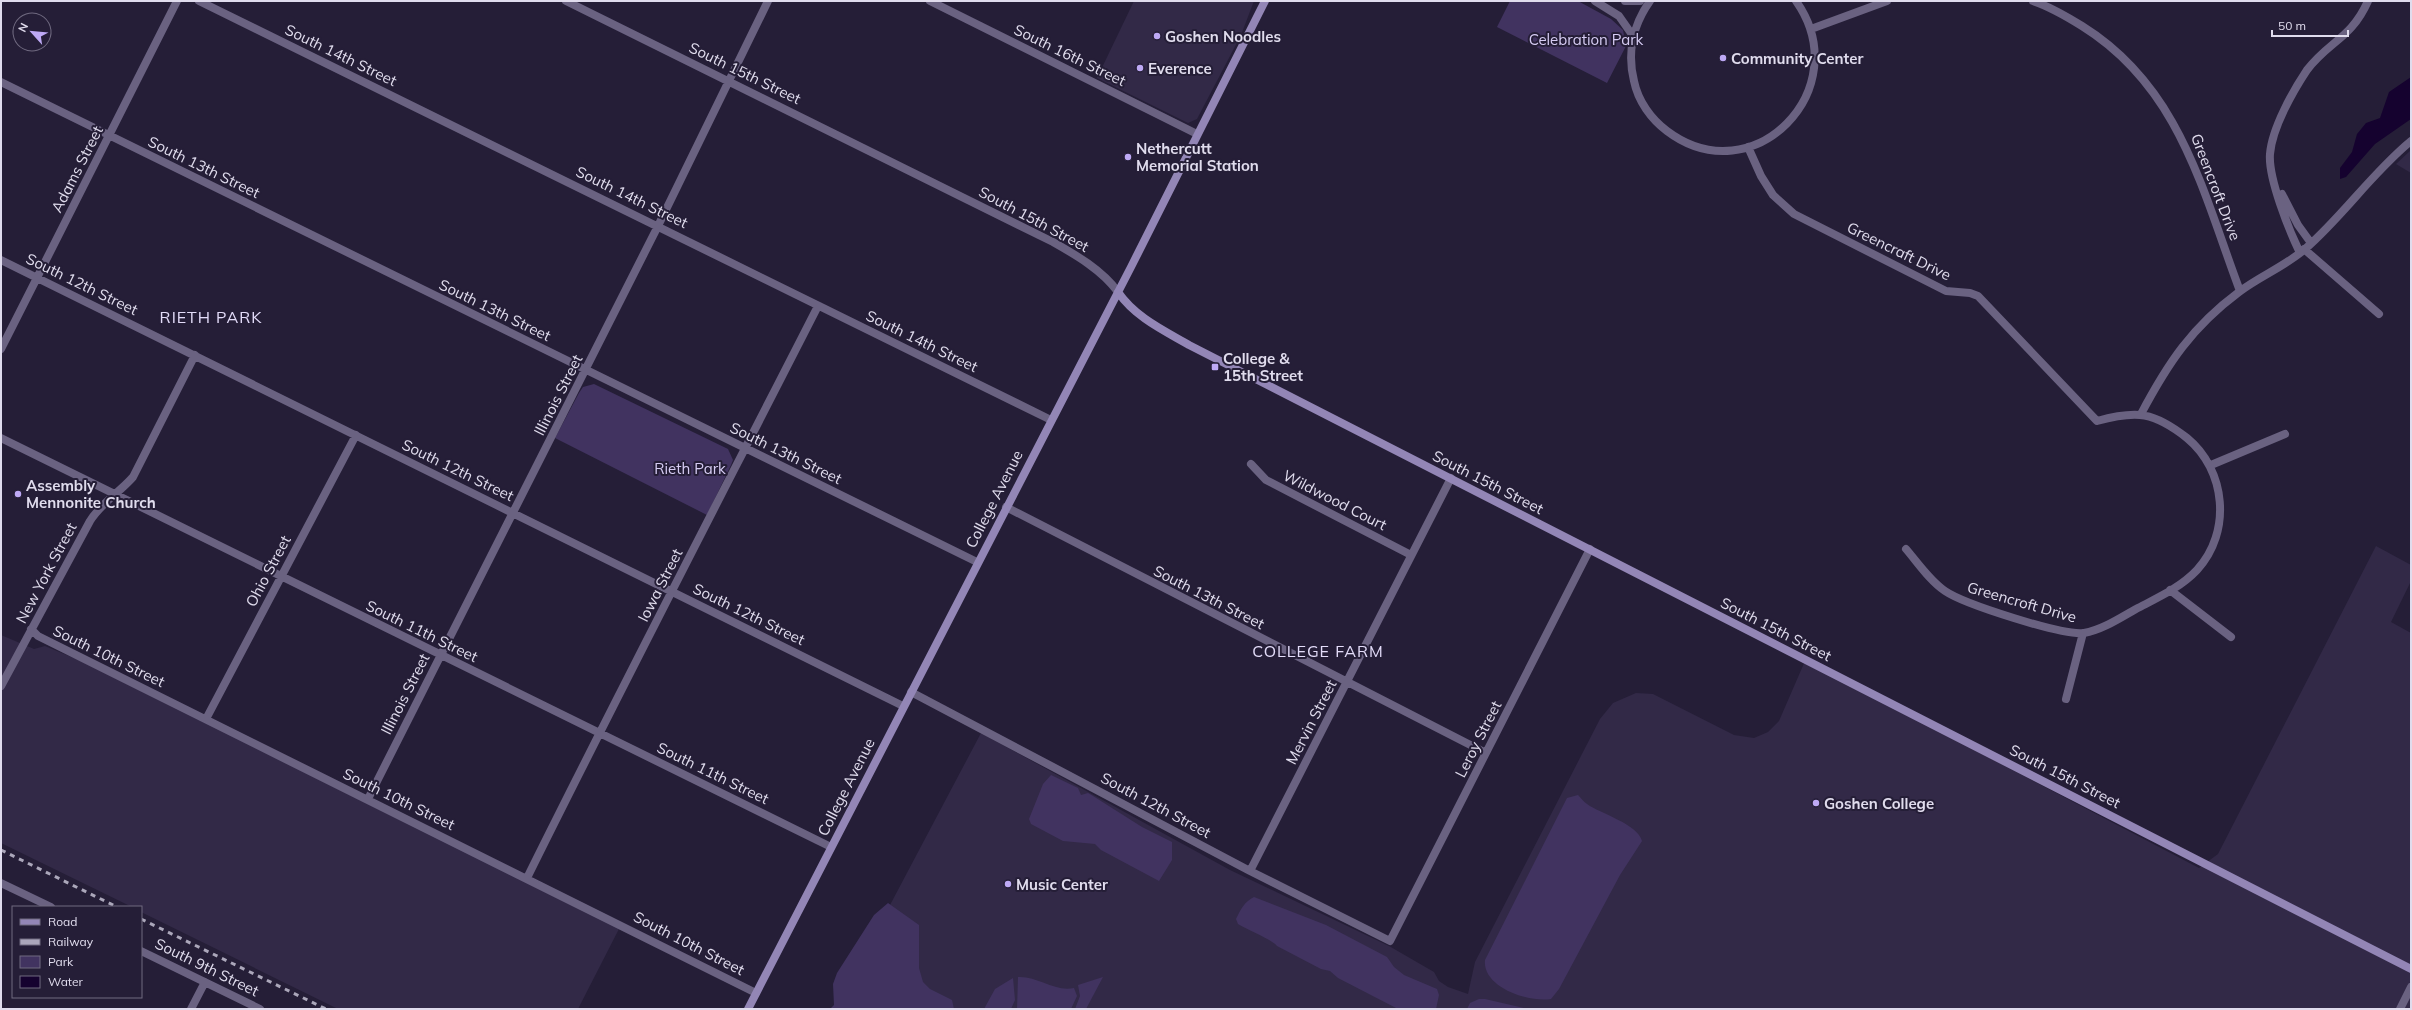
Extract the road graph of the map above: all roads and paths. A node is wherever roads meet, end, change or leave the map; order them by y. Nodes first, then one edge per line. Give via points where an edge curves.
1 (177, 1) edge
2 (199, 1) edge
3 (566, 1) edge
4 (768, 1) edge
5 (930, 1) edge
6 (1265, 1) edge
7 (1595, 1) edge
8 (1625, 1) edge
9 (1640, 1) edge
10 (1650, 1) edge
11 (1796, 1) edge
12 (1886, 1) edge
13 (2033, 1) edge
14 (2368, 1) edge
15 (1811, 29) junction
16 (1633, 36) junction
17 (729, 81) junction
18 (1, 82) edge
19 (1198, 134) junction
20 (109, 136) junction
21 (2411, 141) edge
22 (1748, 147) junction
23 (2275, 181) junction
24 (658, 226) junction
25 (2305, 248) junction
26 (1, 260) edge
27 (37, 278) junction
28 (2240, 291) junction
29 (1118, 292) junction
30 (818, 306) junction
31 (2379, 314) dead end
32 (1, 349) edge
33 (195, 356) junction
34 (586, 370) junction
35 (2141, 414) junction
36 (1051, 420) junction
37 (2097, 422) joint
38 (2285, 434) dead end
39 (356, 435) junction
40 (1, 438) edge
41 (746, 449) junction
42 (1250, 464) dead end
43 (2210, 465) junction
44 (1451, 478) junction
45 (114, 495) junction
46 (1006, 507) junction
47 (513, 513) junction
48 (1590, 548) junction
49 (1906, 549) dead end
50 (1412, 556) junction
51 (977, 562) junction
52 (282, 576) junction
53 (2170, 590) junction
54 (673, 592) junction
55 (31, 629) junction
56 (2083, 633) junction
57 (2231, 637) dead end
58 (440, 655) junction
59 (1346, 683) junction
60 (1, 686) edge
61 (911, 692) junction
62 (2066, 698) dead end
63 (903, 706) junction
64 (206, 719) junction
65 (599, 732) junction
66 (1486, 753) junction
67 (368, 799) junction
68 (831, 847) junction
69 (1250, 872) junction
70 (527, 878) junction
71 (1, 883) edge
72 (49, 906) edge
73 (1390, 941) joint
74 (142, 951) edge
75 (2411, 969) edge
76 (205, 982) junction
77 (2411, 987) edge
78 (756, 993) junction
79 (191, 1009) edge
80 (260, 1009) edge
81 (748, 1009) edge
82 (2400, 1009) edge

1 - 20 street, Adams Street
2 - 24 street, South 14th Street
3 - 17 street, South 15th Street
4 - 17 street, Illinois Street
5 - 19 street, South 16th Street
6 - 19 street, College Avenue
7 - 16 street via 1619,16
8 - 9 street
10 - 16 street
11 - 15 street
12 - 15 street via 1860,13
13 - 28 street, Greencroft Drive via 2059,12 2101,38 2136,70 2156,96 2183,139
14 - 23 street via 2352,28 2313,62 2302,77 2272,143 2270,159
15 - 22 street via 1816,54 1815,67 1802,107 1770,138
16 - 22 street via 1630,61 1634,85 1644,107 1662,128 1697,147 1722,151
17 - 24 street, Illinois Street
17 - 29 street, South 15th Street via 1053,242 1092,267
18 - 20 street, South 13th Street
19 - 29 street, College Avenue
20 - 27 street, Adams Street
20 - 34 street, South 13th Street
21 - 25 street
22 - 37 street, Greencraft Drive via 1757,170 1773,195 1794,214 1946,292 1978,296
23 - 25 street via 2298,225
23 - 25 street via 2284,215
24 - 30 street, South 14th Street
24 - 34 street, Illinois Street
25 - 28 street via 2275,272
25 - 31 street
26 - 27 street, South 12th Street
27 - 32 street, Adams Street
27 - 33 street, South 12th Street
28 - 35 street via 2202,322 2161,376
29 - 36 street, College Avenue
29 - 44 street, South 15th Street via 1129,307 1170,334
30 - 36 street, South 14th Street
30 - 41 street, Iowa Street
33 - 39 street, South 12th Street
33 - 45 street, New York Street via 133,477
34 - 41 street, South 13th Street
34 - 47 street, Illinois Street
35 - 37 street, Greencroft Drive via 2119,415
35 - 43 street, Greencroft Drive via 2157,419 2182,434 2194,443
36 - 46 street, College Avenue
38 - 43 street
39 - 47 street, South 12th Street
39 - 52 street, Ohio Street
40 - 45 street, South 11th Street
41 - 51 street, South 13th Street
41 - 54 street, Iowa Street
42 - 50 street, Wildwood Court via 1266,480
43 - 53 street, Greencroft Drive via 2218,488 2220,504 2217,534 2212,548 2197,570
44 - 48 street, South 15th Street
44 - 50 street, Mervin Street
45 - 52 street, South 11th Street
45 - 55 street, New York Street via 97,510 90,521
46 - 51 street, College Avenue
46 - 59 street, South 13th Street
47 - 54 street, South 12th Street
47 - 58 street, Illinois Street
48 - 66 street, Leroy Street
48 - 75 street, South 15th Street
49 - 56 street, Greencroft Drive via 1945,591 1964,602 2049,627
50 - 59 street, Mervin Street
51 - 61 street, College Avenue
52 - 58 street, South 11th Street
52 - 64 street, Ohio Street
53 - 56 street, Greencroft Drive via 2101,628
53 - 57 street
54 - 63 street, South 12th Street
54 - 65 street, Iowa Street
55 - 60 street, New York Street
55 - 64 street, South 10th Street via 38,636
56 - 62 street
58 - 65 street, South 11th Street
58 - 67 street, Illinois Street
59 - 66 street, South 13th Street
59 - 69 street, Mervin Street
61 - 63 street, College Avenue
61 - 69 street, South 12th Street
63 - 68 street, College Avenue
64 - 67 street, South 10th Street
65 - 68 street, South 11th Street
65 - 70 street, Iowa Street
66 - 73 street, Leroy Street
67 - 70 street, South 10th Street
68 - 78 street, College Avenue
69 - 73 street, South 12th Street
70 - 78 street, South 10th Street
71 - 72 street
74 - 76 street, South 9th Street
76 - 79 street
76 - 80 street, South 9th Street
77 - 82 street
78 - 81 street, College Avenue

